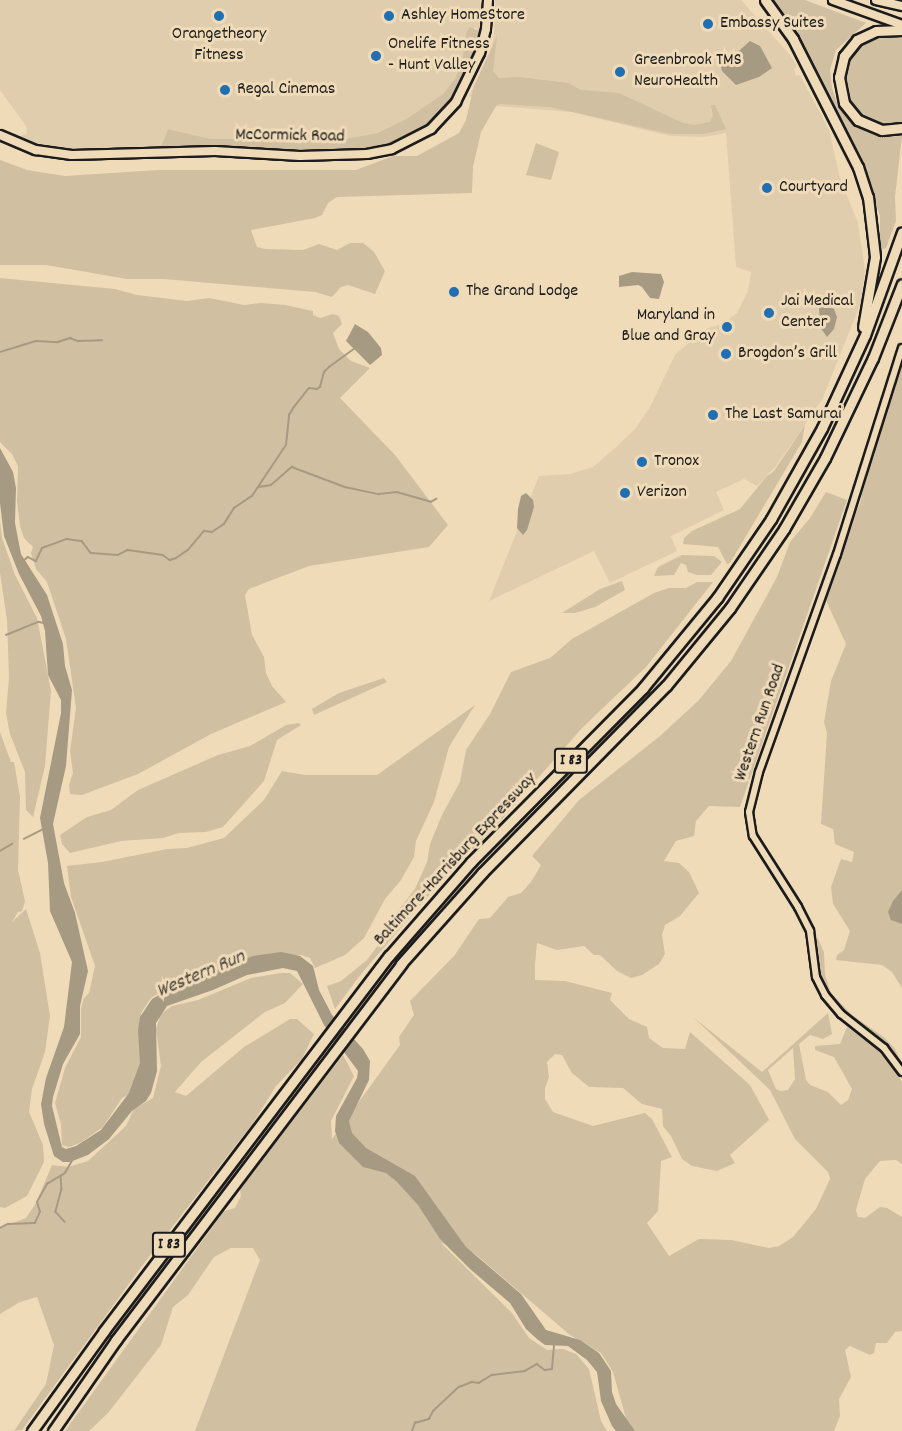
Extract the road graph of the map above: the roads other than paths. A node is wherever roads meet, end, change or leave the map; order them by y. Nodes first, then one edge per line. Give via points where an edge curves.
1 (488, 0) edge
2 (765, 0) edge
3 (832, 0) edge
4 (876, 0) edge
5 (891, 0) edge
6 (902, 5) edge
7 (902, 25) edge
8 (902, 30) edge
9 (902, 128) edge
10 (0, 135) edge
11 (902, 232) edge
12 (902, 285) edge
13 (902, 301) edge
14 (882, 337) junction
15 (902, 348) edge
16 (856, 356) junction
17 (902, 1072) edge
18 (32, 1431) edge
19 (53, 1431) edge

1 - 10 main road, McCormick Road via 480,53 456,102 431,129 392,149 367,154 300,156 215,151 72,155 36,150
2 - 16 highway via 793,39 858,168 868,197 875,242 874,274
3 - 7 main road
4 - 6 main road
5 - 6 main road
8 - 9 highway via 876,31 857,40 844,56 838,77 844,103 858,120 882,130
11 - 16 highway, Baltimore-Harrisburg Expressway / I 83
12 - 14 highway, Baltimore-Harrisburg Expressway / I 83
13 - 14 highway
14 - 19 highway, Baltimore-Harrisburg Expressway / I 83 via 841,428 805,494 749,582 707,638 636,717 459,896 401,964 116,1340
15 - 17 street, Western Run Road via 837,554 748,812 753,836 810,931 816,977 825,995 836,1009 884,1048
16 - 18 highway, Baltimore-Harrisburg Expressway / I 83 via 782,502 695,627 631,700 446,890 347,1010

